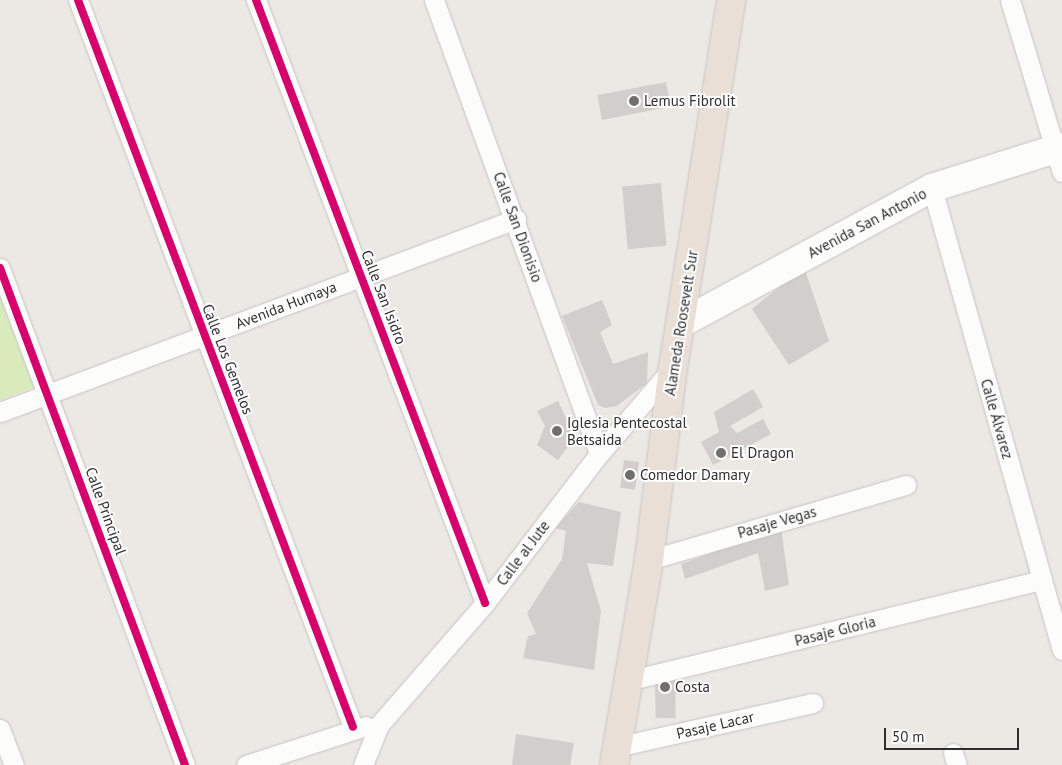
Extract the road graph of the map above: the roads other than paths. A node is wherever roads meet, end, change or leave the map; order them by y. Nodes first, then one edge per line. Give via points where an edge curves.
1 (78, 0) edge
2 (256, 0) edge
3 (434, 0) edge
4 (731, 0) edge
5 (1010, 0) edge
6 (1060, 156) edge
7 (932, 188) junction
8 (516, 219) junction
9 (0, 268) edge
10 (361, 277) junction
11 (682, 324) junction
12 (205, 336) junction
13 (672, 368) junction
14 (49, 395) junction
15 (0, 412) edge
16 (598, 454) junction
17 (906, 485) dead end
18 (649, 560) junction
19 (1042, 580) junction
20 (485, 603) junction
21 (1062, 650) edge
22 (627, 681) junction
23 (813, 703) dead end
24 (378, 725) junction
25 (354, 727) junction
26 (0, 729) edge
27 (615, 756) edge
28 (14, 765) edge
29 (185, 765) edge
30 (246, 765) edge
31 (363, 765) edge

1 - 12 street, Calle Los Gemelos
2 - 10 street, Calle San Isidro
3 - 8 street, Calle San Dionisio
4 - 11 highway, Alameda Roosevelt Sur
5 - 6 street
6 - 7 street, Avenida San Antonio
7 - 11 street, Avenida San Antonio
7 - 19 street, Calle Álvarez
8 - 10 street, Avenida Humaya
8 - 16 street, Calle San Dionisio
9 - 14 street, Calle Principal
10 - 12 street, Avenida Humaya
10 - 20 street, Calle San Isidro
11 - 13 highway, Alameda Roosevelt Sur
12 - 14 street, Avenida Humaya
12 - 25 street, Calle Los Gemelos
13 - 16 street, Calle al Jute
13 - 18 highway, Alameda Roosevelt Sur
14 - 15 street, Avenida Humaya
14 - 29 street, Calle Principal
16 - 20 street, Calle al Jute
17 - 18 street, Pasaje Vegas
18 - 22 highway, Alameda Roosevelt Sur
19 - 21 street, Calle Álvarez
19 - 22 street, Pasaje Gloria
20 - 24 street, Calle al Jute
22 - 27 highway, Alameda Roosevelt Sur
23 - 27 street, Pasaje Lacar
24 - 25 street
24 - 31 street, Calle al Jute
25 - 30 street
26 - 28 street

